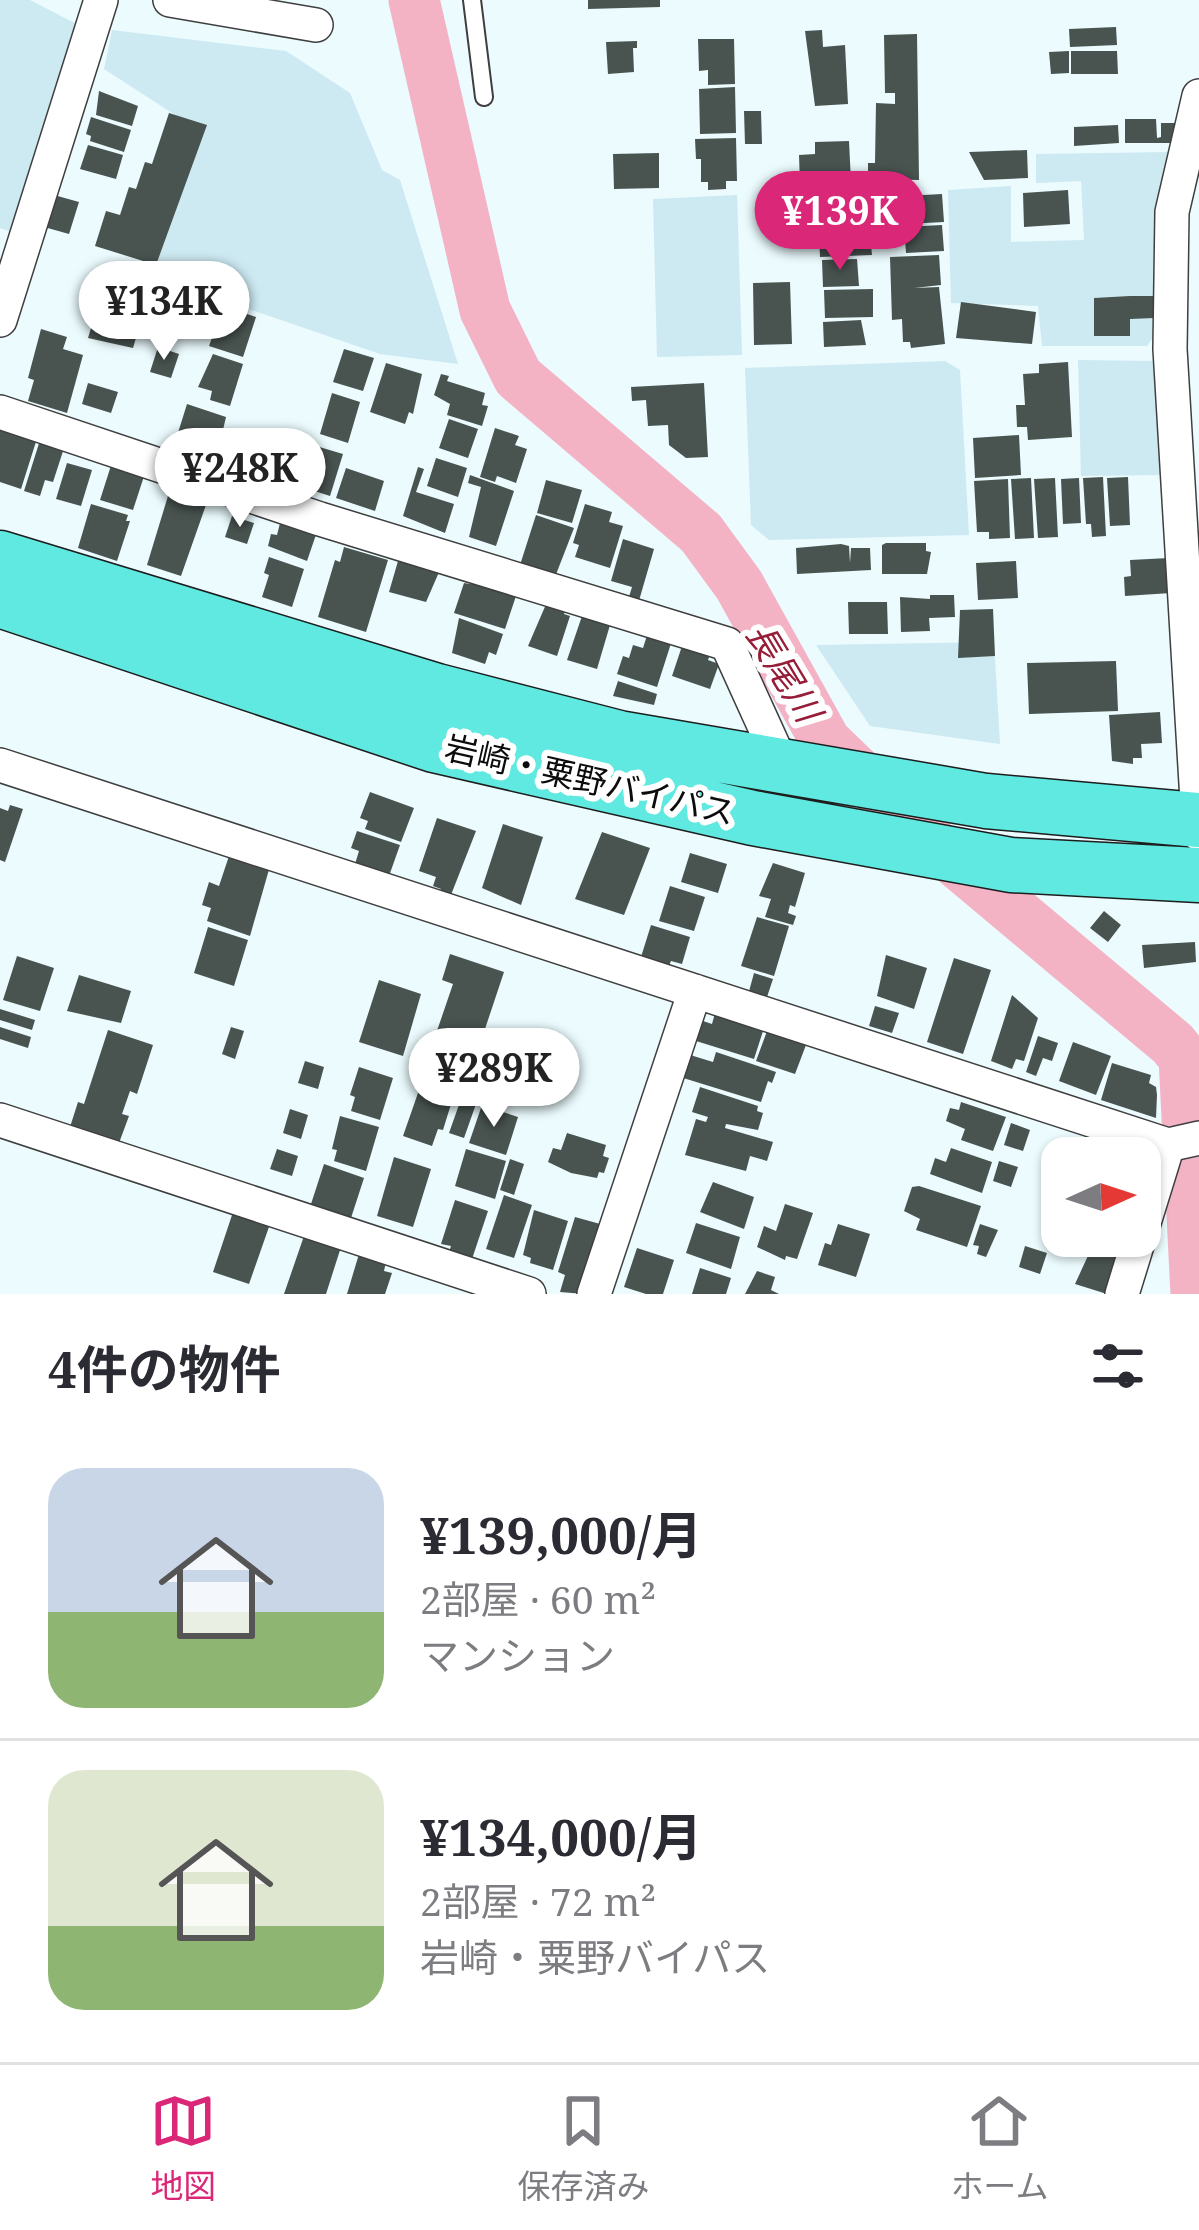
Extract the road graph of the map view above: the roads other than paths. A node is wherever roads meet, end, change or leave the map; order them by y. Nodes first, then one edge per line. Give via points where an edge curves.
1 (101, 0) edge
2 (170, 0) edge
3 (472, 0) edge
4 (316, 26) dead end
5 (1199, 96) edge
6 (484, 98) dead end
7 (0, 320) edge
8 (0, 412) edge
9 (1191, 537) edge
10 (0, 558) edge
11 (0, 601) edge
12 (0, 765) edge
13 (807, 769) junction
14 (1198, 826) edge
15 (1199, 875) edge
16 (695, 991) junction
17 (0, 1120) edge
18 (1184, 1142) edge
19 (529, 1294) edge
20 (594, 1294) edge
21 (1122, 1294) edge

1 - 7 street
2 - 4 street
3 - 6 lane
5 - 9 street via 1172,212 1170,349
8 - 13 street via 727,644
9 - 14 street
10 - 13 highway, 岩崎・粟野バイパス via 483,703 619,738
11 - 15 highway, 岩崎・粟野バイパス via 434,745 753,818 1011,865
12 - 16 street
13 - 14 highway, 岩崎・粟野バイパス
16 - 18 street
16 - 20 street
17 - 19 street
18 - 21 street

